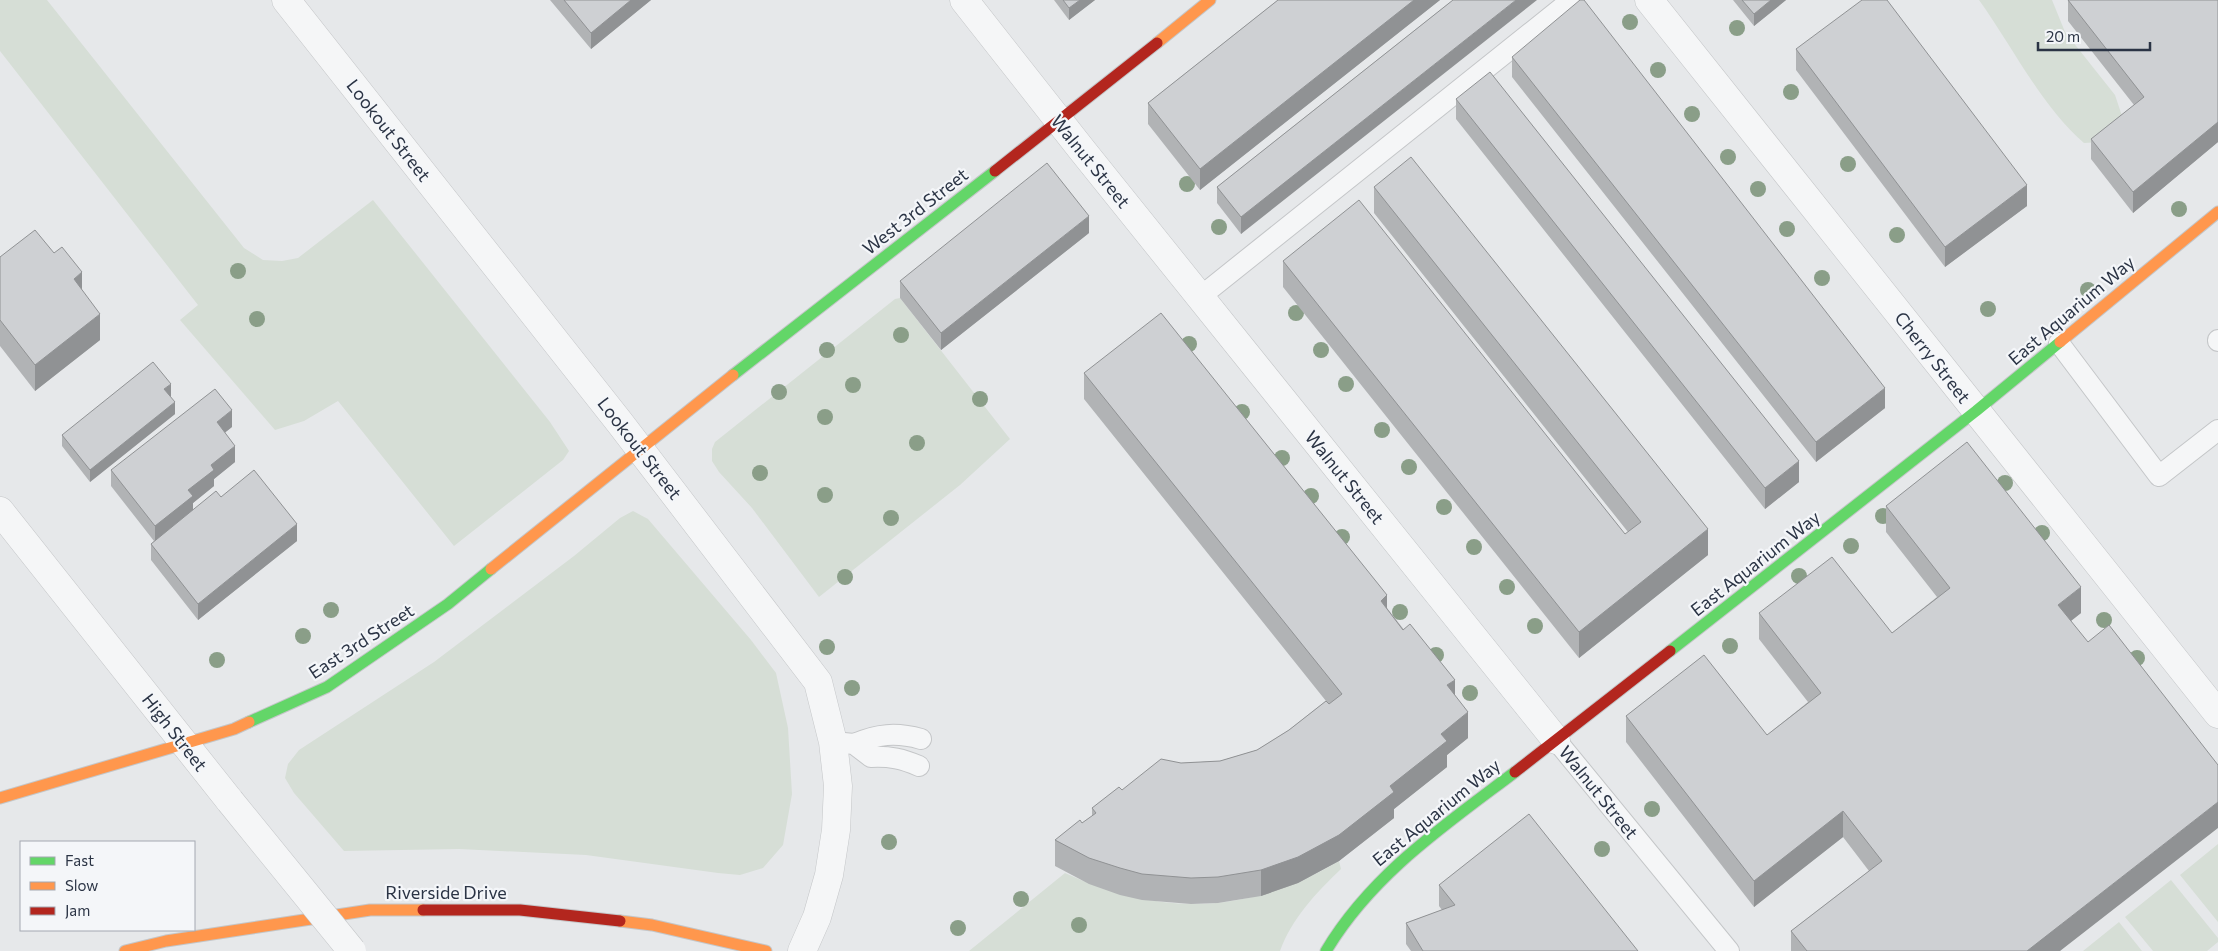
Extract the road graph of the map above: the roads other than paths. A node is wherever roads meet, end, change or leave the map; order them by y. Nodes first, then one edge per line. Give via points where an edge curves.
1 (286, 0) edge
2 (964, 0) edge
3 (1210, 0) edge
4 (1649, 0) edge
5 (1569, 2) dead end
6 (1059, 122) junction
7 (2218, 212) edge
8 (1200, 297) junction
9 (2059, 343) junction
10 (1976, 411) junction
11 (2218, 430) edge
12 (640, 448) junction
13 (0, 511) edge
14 (2218, 714) edge
15 (921, 740) dead end
16 (1556, 740) junction
17 (843, 743) junction
18 (186, 745) junction
19 (919, 766) dead end
20 (0, 798) edge
21 (125, 951) edge
22 (352, 951) edge
23 (766, 951) edge
24 (802, 951) edge
25 (1326, 951) edge
26 (1729, 951) edge

1 - 12 street, Lookout Street
2 - 6 street, Walnut Street
3 - 6 street, West 3rd Street
4 - 10 street, Cherry Street
5 - 8 lane
6 - 8 street, Walnut Street
6 - 12 street, West 3rd Street
7 - 9 street, East Aquarium Way
8 - 16 street, Walnut Street
9 - 10 street, East Aquarium Way
9 - 11 lane via 2159,476
10 - 14 street, Cherry Street
10 - 16 street, East Aquarium Way
12 - 17 street, Lookout Street via 818,682
12 - 18 street, East 3rd Street via 448,604 327,687 234,729
13 - 18 street, High Street
15 - 17 lane via 903,734 884,734
16 - 25 street, East Aquarium Way via 1402,859 1356,907
16 - 26 lane, Walnut Street
17 - 19 lane via 871,757 888,756
17 - 24 street, Lookout Street via 829,874 817,917
18 - 20 street, East 3rd Street
18 - 22 street, High Street, bridge
21 - 23 street, Riverside Drive via 370,910 520,910 652,925

